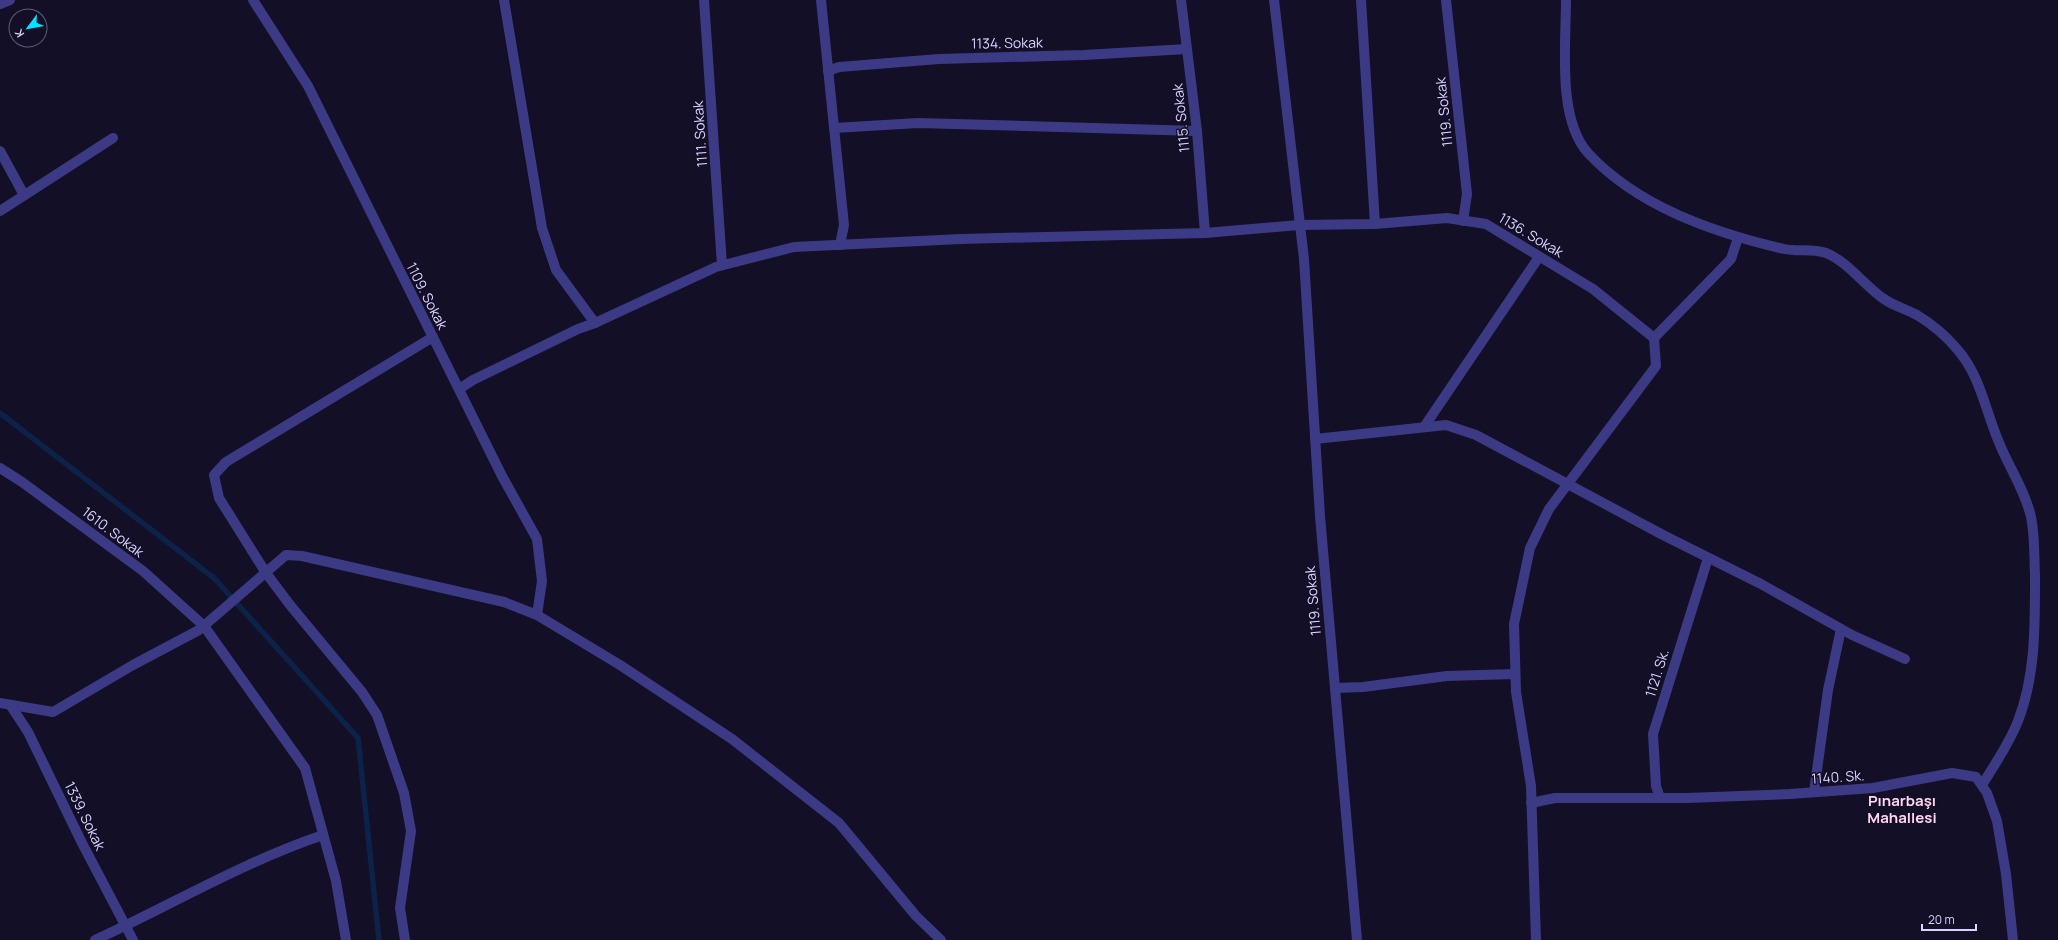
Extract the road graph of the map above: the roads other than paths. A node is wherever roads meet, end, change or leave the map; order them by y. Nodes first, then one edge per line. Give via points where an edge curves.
1 (253, 0) edge
2 (504, 0) edge
3 (704, 0) edge
4 (821, 0) edge
5 (1181, 0) edge
6 (1274, 0) edge
7 (1361, 0) edge
8 (1446, 0) edge
9 (1566, 0) edge
10 (1187, 49) junction
11 (828, 71) junction
12 (834, 128) junction
13 (1197, 131) junction
14 (113, 138) dead end
15 (0, 151) edge
16 (24, 194) junction
17 (0, 211) edge
18 (1463, 221) junction
19 (1375, 224) junction
20 (1299, 225) junction
21 (1205, 233) junction
22 (1738, 238) junction
23 (840, 245) junction
24 (1538, 257) junction
25 (722, 265) junction
26 (595, 323) junction
27 (432, 337) junction
28 (1654, 338) junction
29 (459, 389) junction
30 (1424, 427) junction
31 (1315, 439) junction
32 (0, 468) edge
33 (1566, 484) junction
34 (1708, 558) junction
35 (263, 575) junction
36 (537, 615) junction
37 (207, 623) junction
38 (1841, 629) junction
39 (1905, 659) dead end
40 (1515, 674) junction
41 (1335, 688) junction
42 (0, 703) edge
43 (11, 706) junction
44 (1982, 785) junction
45 (1814, 792) junction
46 (1660, 798) junction
47 (1531, 803) junction
48 (323, 835) junction
49 (126, 926) junction
50 (95, 940) edge
51 (133, 940) edge
52 (346, 940) edge
53 (405, 940) edge
54 (941, 940) edge
55 (1357, 940) edge
56 (1536, 940) edge
57 (2013, 940) edge

1 - 27 street, 1109. Sokak via 308,86
2 - 26 street via 542,228 556,270
3 - 25 street, 1111. Sokak
4 - 11 street
5 - 10 street, 1115. Sokak
6 - 20 street, 1119. Sokak
7 - 19 street
8 - 18 street, 1119. Sokak via 1467,194
9 - 22 street via 1566,88 1569,115 1580,143 1588,154 1624,184 1661,207
10 - 11 street, 1134. Sokak via 939,59 839,67
10 - 13 street, 1115. Sokak
11 - 12 street
12 - 13 street via 918,123
12 - 23 street via 844,225
13 - 21 street, 1115. Sokak
14 - 16 street
15 - 16 street
16 - 17 street
18 - 19 street, 1136. Sokak via 1447,218
18 - 24 street, 1136. Sokak via 1486,224
19 - 20 street, 1136. Sokak
20 - 21 street, 1136. Sokak
20 - 31 street, 1119. Sokak via 1304,259
21 - 23 street, 1136. Sokak via 961,239
22 - 28 street via 1731,259
22 - 44 street via 1789,250 1809,250 1828,254 1886,301 1918,316 1937,329 1958,350 1978,380 1998,440 2031,517 2035,590 2028,691 2005,750
23 - 25 street, 1136. Sokak via 794,247
24 - 28 street, 1136. Sokak via 1593,289
24 - 30 street
25 - 26 street, 1136. Sokak
26 - 29 street, 1136. Sokak via 480,376
27 - 29 street, 1109. Sokak
27 - 35 street via 226,462 214,475 219,498
28 - 33 street via 1656,366
29 - 36 street, 1109. Sokak via 537,540 542,581
30 - 31 street
30 - 33 street via 1446,425 1476,435
31 - 41 street, 1119. Sokak
32 - 37 street, 1610. Sokak via 143,571
33 - 34 street
33 - 40 street via 1549,509 1530,548 1514,624
34 - 38 street
34 - 46 street, 1121. Sk. via 1654,734 1656,786
35 - 36 street via 286,556 302,556 504,602
35 - 37 street
35 - 53 street via 362,692 377,715 404,793 411,832 400,908
36 - 54 street via 620,665 732,739 839,823 916,916
37 - 43 street via 52,712
37 - 48 street, 1610. Sokak via 305,768
38 - 39 street
38 - 45 street via 1828,690
40 - 41 street via 1447,676
40 - 47 street via 1531,786
41 - 55 street, 1119. Sokak
42 - 43 street
43 - 49 street, 1339. Sokak via 28,732
44 - 45 street, 1140. Sk. via 1976,777 1952,772 1874,788
44 - 57 street via 1996,821 2006,874
45 - 46 street, 1140. Sk.
46 - 47 street, 1140. Sk. via 1555,798
47 - 56 street
48 - 49 street via 288,847 240,869
48 - 52 street, 1610. Sokak via 336,882
49 - 50 street
49 - 51 street, 1339. Sokak

